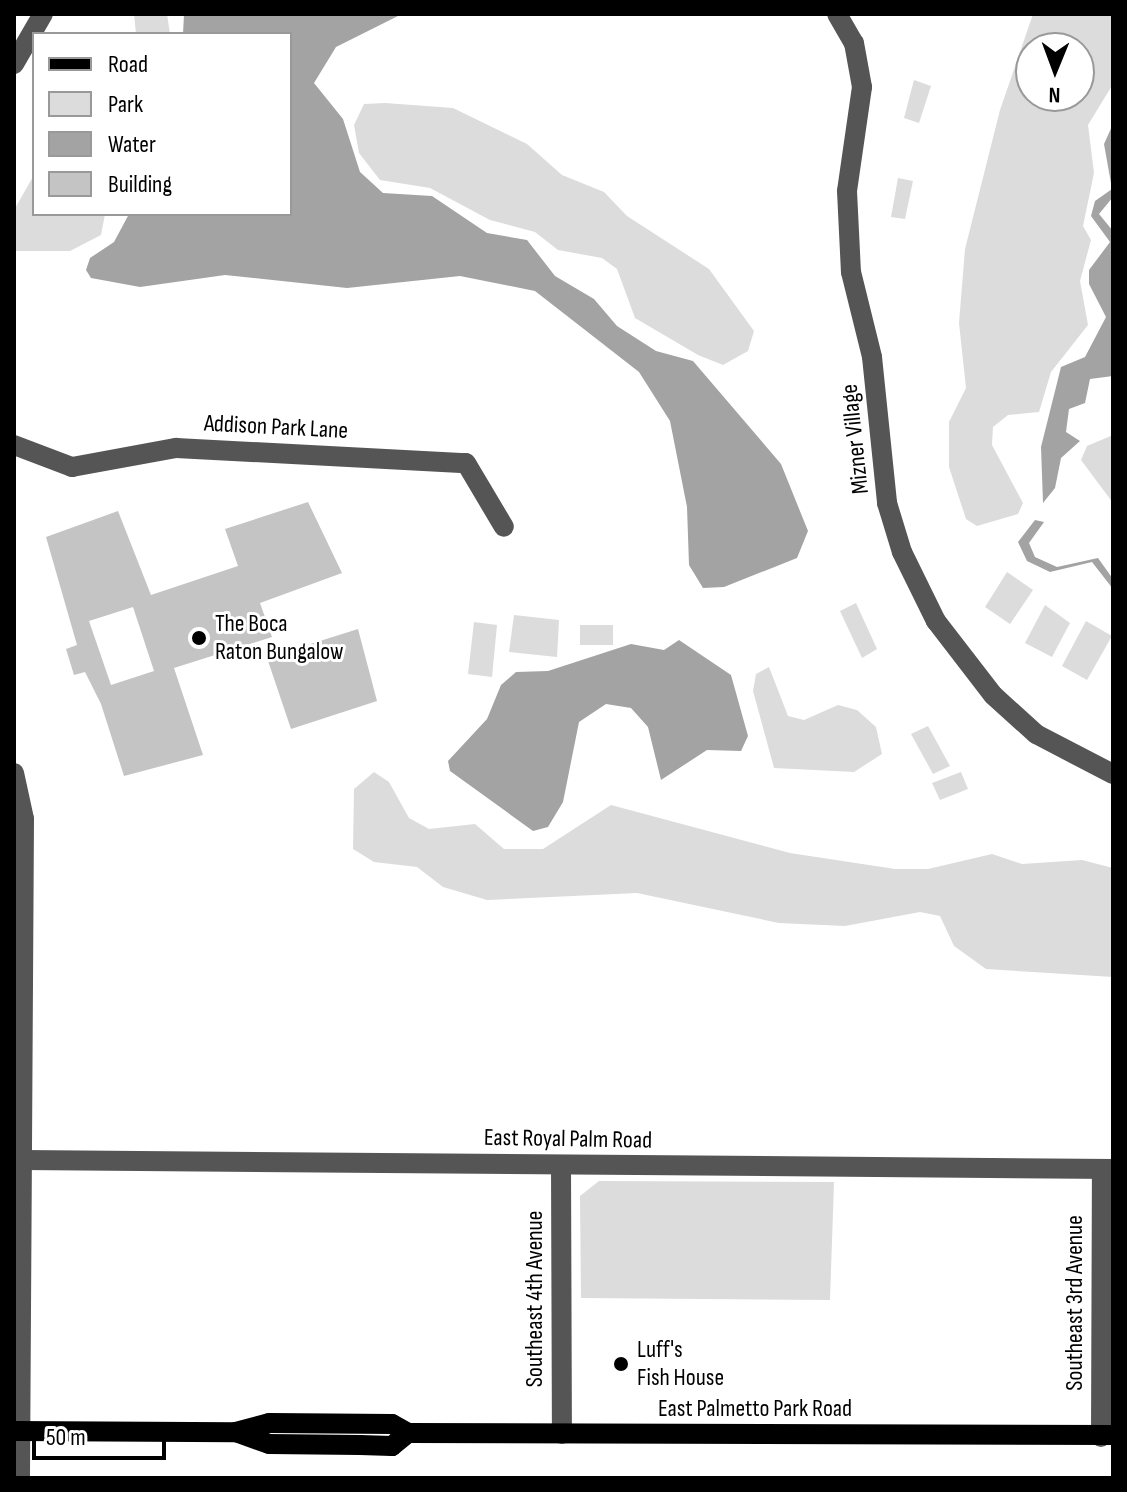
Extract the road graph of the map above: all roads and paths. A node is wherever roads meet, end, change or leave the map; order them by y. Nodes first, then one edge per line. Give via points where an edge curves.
1 (43, 14) edge
2 (837, 14) edge
3 (33, 32) edge
4 (32, 33) edge
5 (14, 64) edge
6 (14, 445) edge
7 (504, 527) dead end
8 (14, 773) edge
9 (1113, 774) edge
10 (22, 1160) junction
11 (561, 1165) junction
12 (1107, 1169) edge
13 (17, 1431) edge
14 (562, 1434) junction
15 (1109, 1437) edge
16 (20, 1478) edge

1 - 3 street
2 - 9 street, Mizner Village via 854,43 862,87 847,191 851,272 872,357 887,503 902,552 944,633 993,695 1036,734
4 - 5 street
6 - 7 street, Addison Park Lane via 72,467 176,448 466,463
8 - 10 street via 24,819
10 - 11 street, East Royal Palm Road
10 - 13 street
11 - 12 street, East Royal Palm Road
11 - 14 street, Southeast 4th Avenue
12 - 15 street, Southeast 3rd Avenue
13 - 14 main road, East Palmetto Park Road via 236,1432 269,1423 336,1423 392,1424 408,1433
13 - 16 street
14 - 15 main road, East Palmetto Park Road

